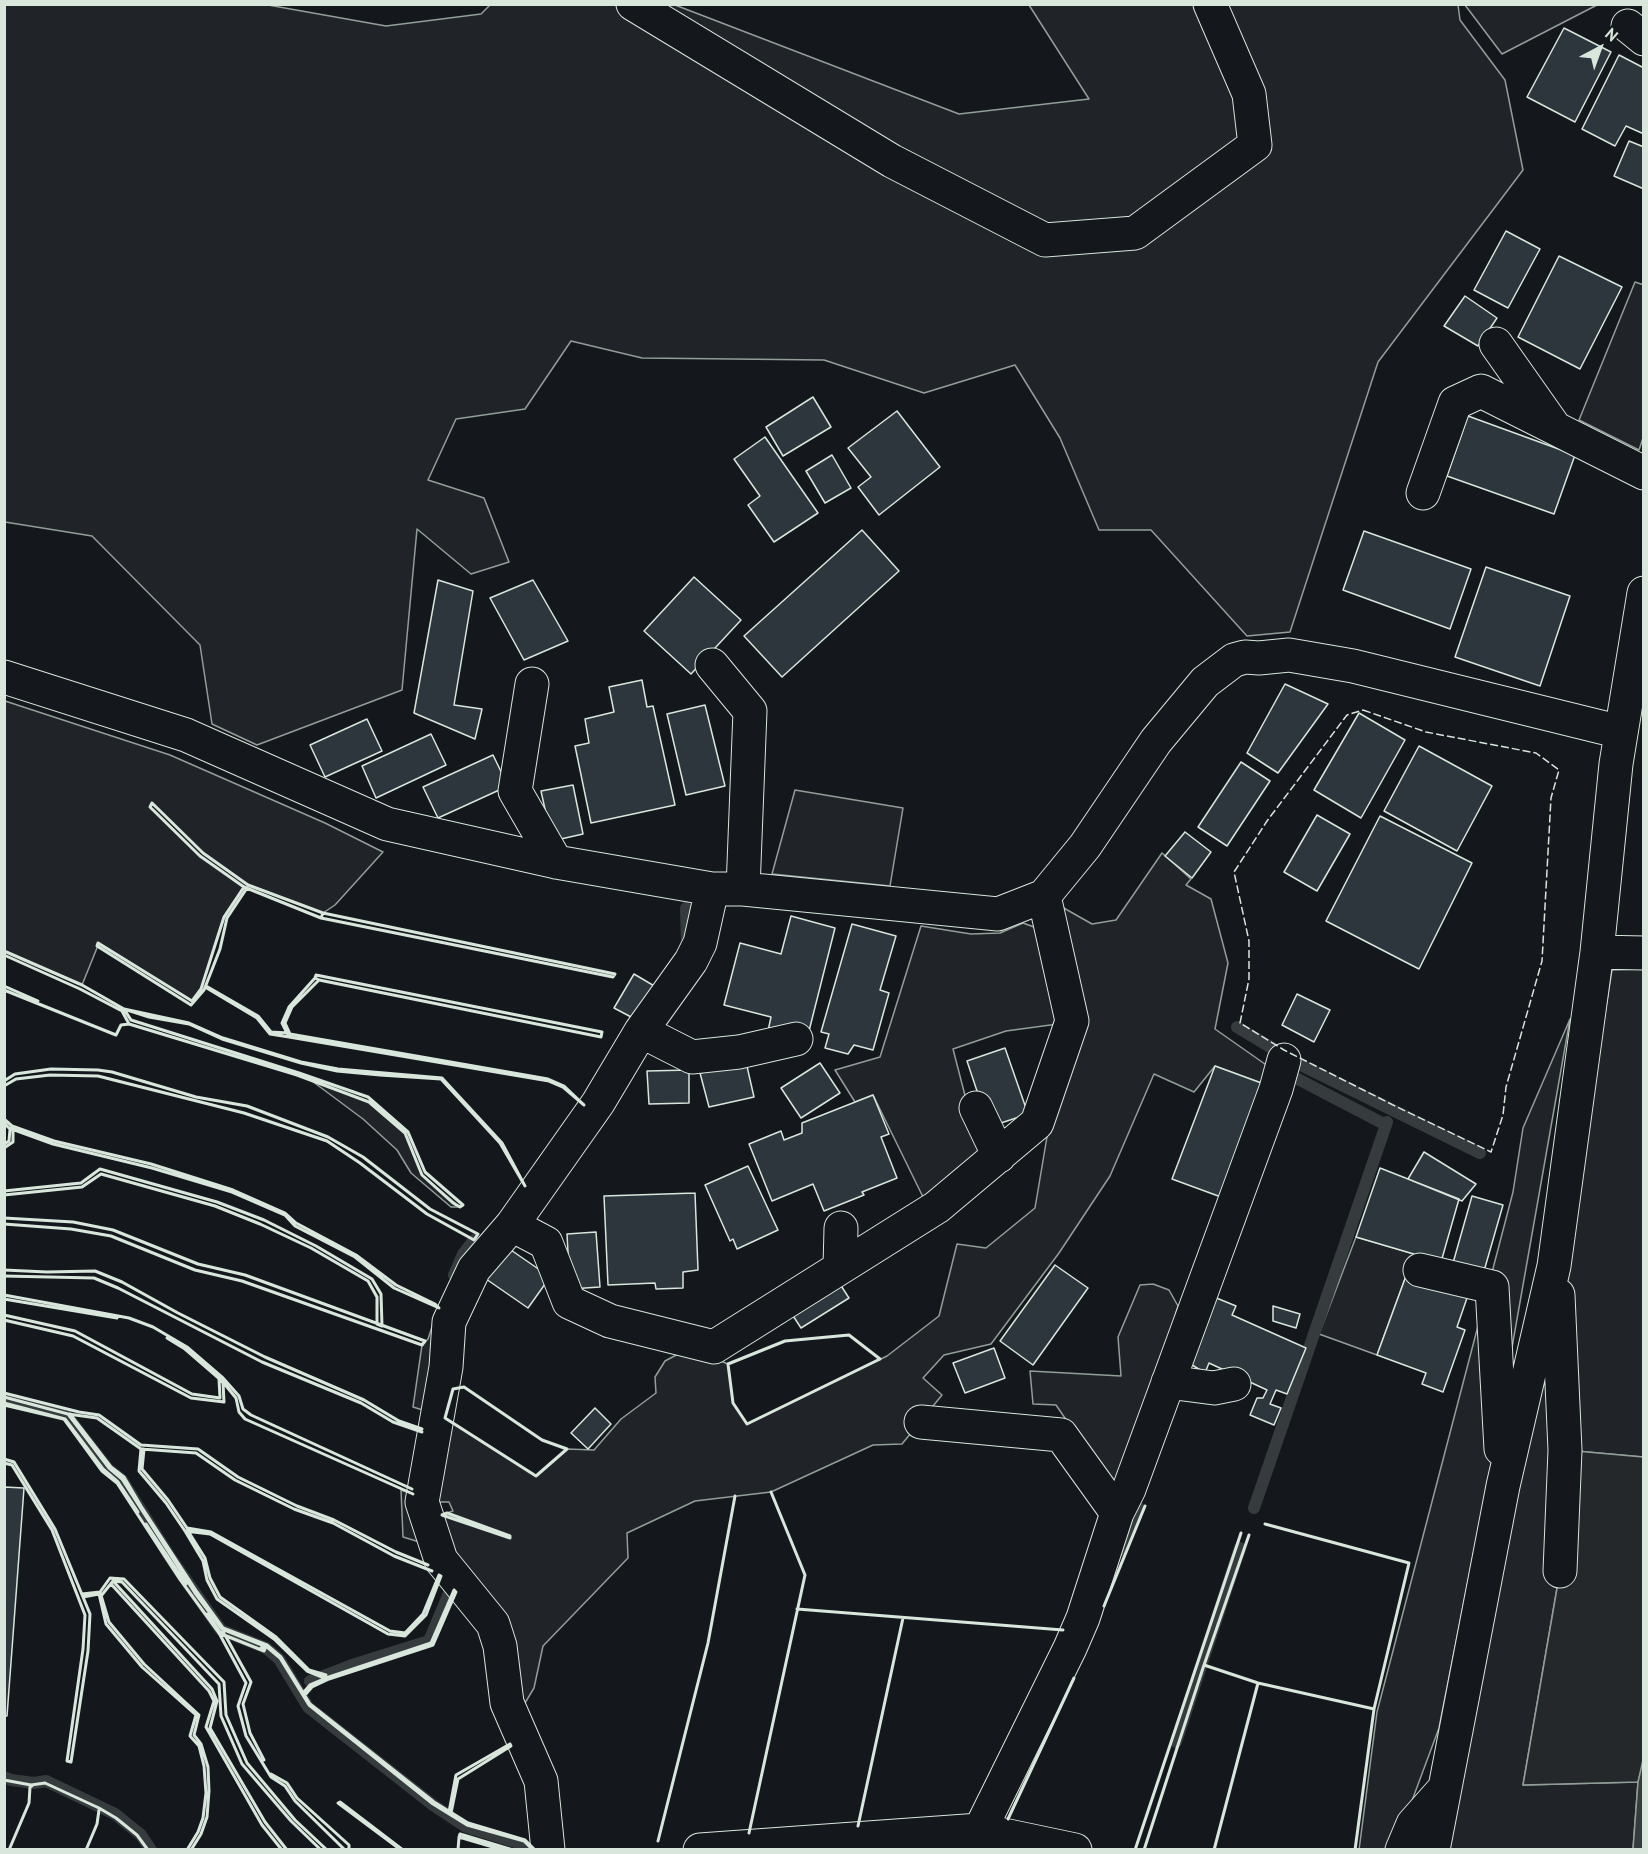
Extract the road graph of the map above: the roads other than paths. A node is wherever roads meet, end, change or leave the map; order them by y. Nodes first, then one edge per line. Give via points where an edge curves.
1 (633, 4) edge
2 (1210, 4) edge
3 (1496, 344) dead end
4 (1556, 428) junction
5 (1644, 473) edge
6 (1423, 493) dead end
7 (1644, 592) edge
8 (712, 665) dead end
9 (4, 677) edge
10 (532, 684) dead end
11 (1621, 732) junction
12 (556, 862) junction
13 (728, 889) junction
14 (1044, 896) junction
15 (1623, 953) edge
16 (641, 1030) junction
17 (796, 1039) dead end
18 (1284, 1060) dead end
19 (976, 1108) dead end
20 (999, 1156) junction
21 (512, 1225) junction
22 (841, 1228) dead end
23 (1554, 1266) junction
24 (840, 1267) junction
25 (1420, 1269) dead end
26 (1168, 1382) junction
27 (1233, 1384) dead end
28 (921, 1422) dead end
29 (1503, 1486) junction
30 (1117, 1513) junction
31 (1560, 1571) dead end
32 (1445, 1787) junction
33 (978, 1840) edge
34 (548, 1850) edge
35 (700, 1850) edge
36 (1075, 1850) edge
37 (1402, 1850) edge
38 (1433, 1850) edge

1 - 2 street via 892,161 1045,240 1135,233 1256,145 1249,94
3 - 4 street
4 - 5 street
4 - 6 street via 1481,391 1455,403
7 - 11 street
8 - 13 street via 750,711
9 - 12 street via 186,735 387,824
10 - 12 street via 515,791
11 - 14 street via 1353,666 1288,655 1234,660 1205,682 1155,741 1085,846
11 - 15 street
12 - 13 street
13 - 14 street via 998,914
13 - 16 street via 691,961
14 - 20 street via 1072,1021 1037,1124
15 - 23 street
16 - 17 street via 692,1057 739,1052
16 - 21 street via 598,1103
18 - 26 street
19 - 20 street
20 - 24 street via 938,1207
21 - 24 street via 546,1243 569,1302 610,1321 685,1327 714,1347
21 - 34 street via 474,1269 448,1322 446,1367 422,1502 441,1560 493,1624 500,1646 507,1703 542,1781
22 - 24 street
23 - 29 street
23 - 31 street via 1564,1450
25 - 29 street via 1492,1287
26 - 27 street via 1214,1388
26 - 30 street
28 - 30 street via 1061,1435
29 - 32 street
30 - 33 street via 1083,1618
32 - 37 street via 1413,1824
32 - 38 street
33 - 35 street
33 - 36 street

